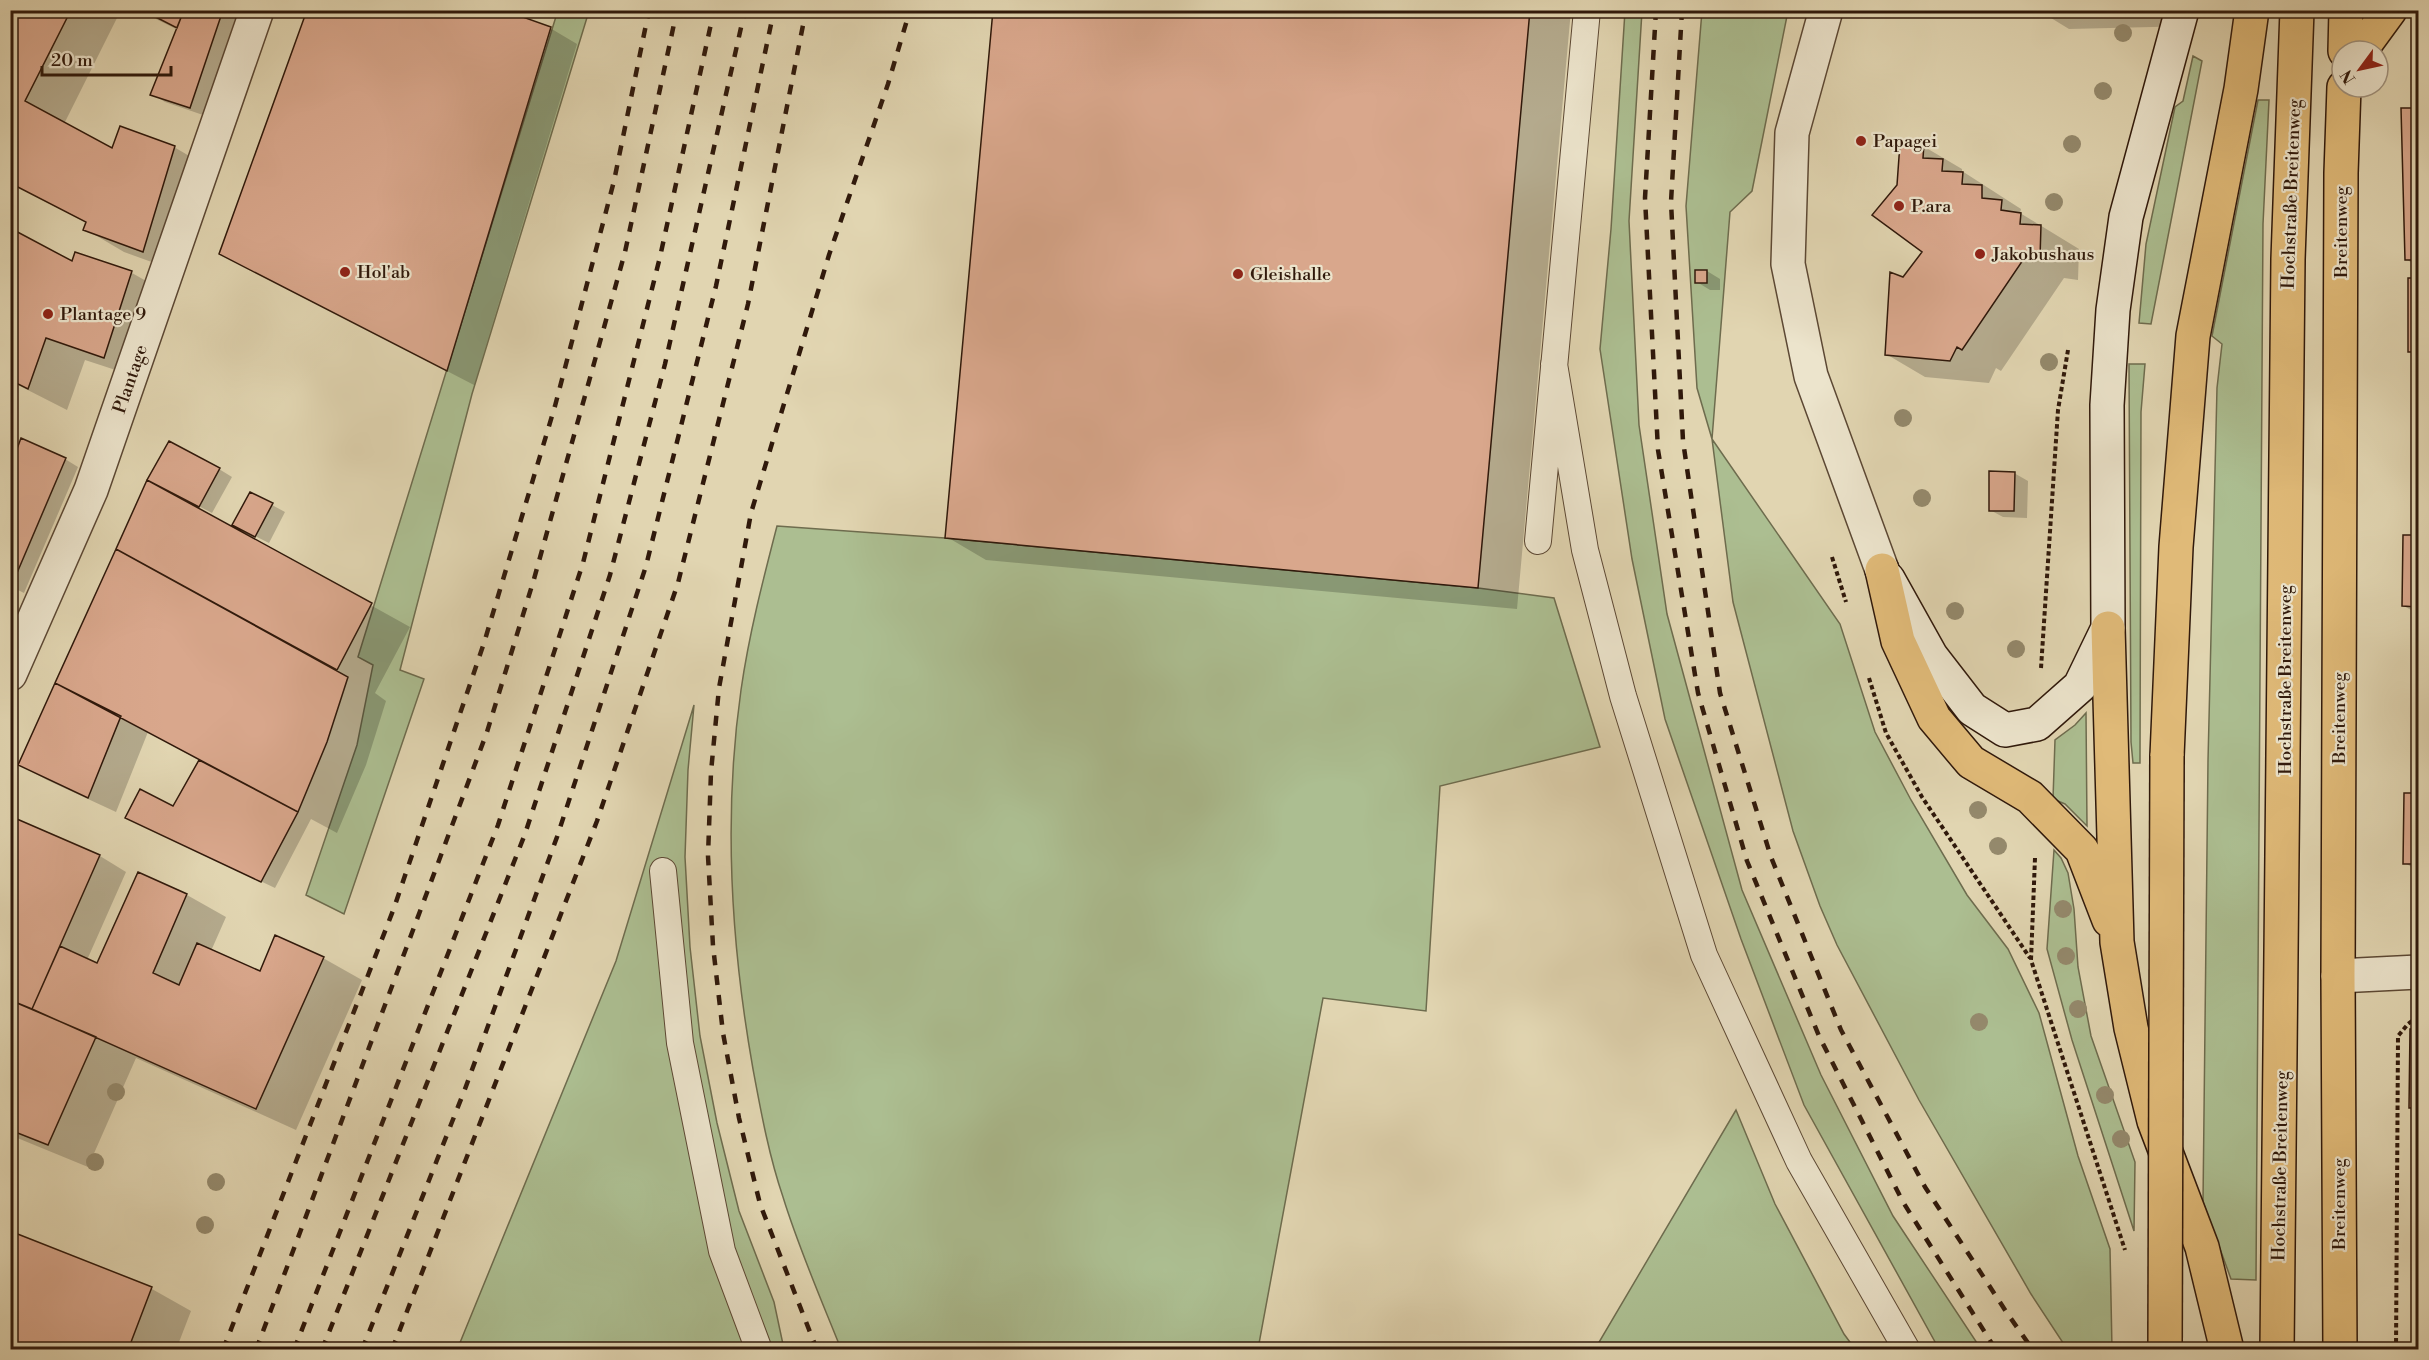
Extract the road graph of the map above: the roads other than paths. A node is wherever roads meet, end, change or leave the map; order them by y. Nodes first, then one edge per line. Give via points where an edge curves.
1 (257, 10) edge
2 (1587, 10) edge
3 (1826, 10) edge
4 (2182, 10) edge
5 (2252, 10) edge
6 (2296, 10) edge
7 (2346, 10) edge
8 (2390, 10) edge
9 (2345, 39) edge
10 (2369, 39) edge
11 (2344, 99) edge
12 (1554, 364) junction
13 (1538, 541) dead end
14 (1882, 570) junction
15 (2109, 628) junction
16 (10, 674) edge
17 (663, 871) dead end
18 (2117, 942) junction
19 (2418, 972) edge
20 (2338, 976) junction
21 (759, 1350) edge
22 (1907, 1350) edge
23 (2165, 1350) edge
24 (2227, 1350) edge
25 (2277, 1350) edge
26 (2340, 1350) edge

1 - 16 street, Plantage via 92,490
2 - 12 lane
3 - 14 street via 1792,133 1788,264 1811,376
4 - 15 street via 2126,217 2113,310 2107,405
5 - 23 highway, bridge via 2241,89 2193,336 2176,548 2167,756
6 - 25 highway, Hochstraße Breitenweg via 2288,259
7 - 9 highway
8 - 10 highway
11 - 20 highway, Breitenweg
12 - 13 lane
12 - 22 lane via 1585,550 1623,696 1704,955 1799,1161
14 - 15 street via 1931,656 1972,708 2005,730 2037,724 2080,686
14 - 18 highway via 1898,641 1934,718 1971,762 2037,803 2082,850
15 - 18 highway
17 - 21 lane via 680,1043 689,1089 722,1251
18 - 24 highway via 2131,1028 2154,1121 2202,1247
19 - 20 street
20 - 26 highway, Breitenweg

